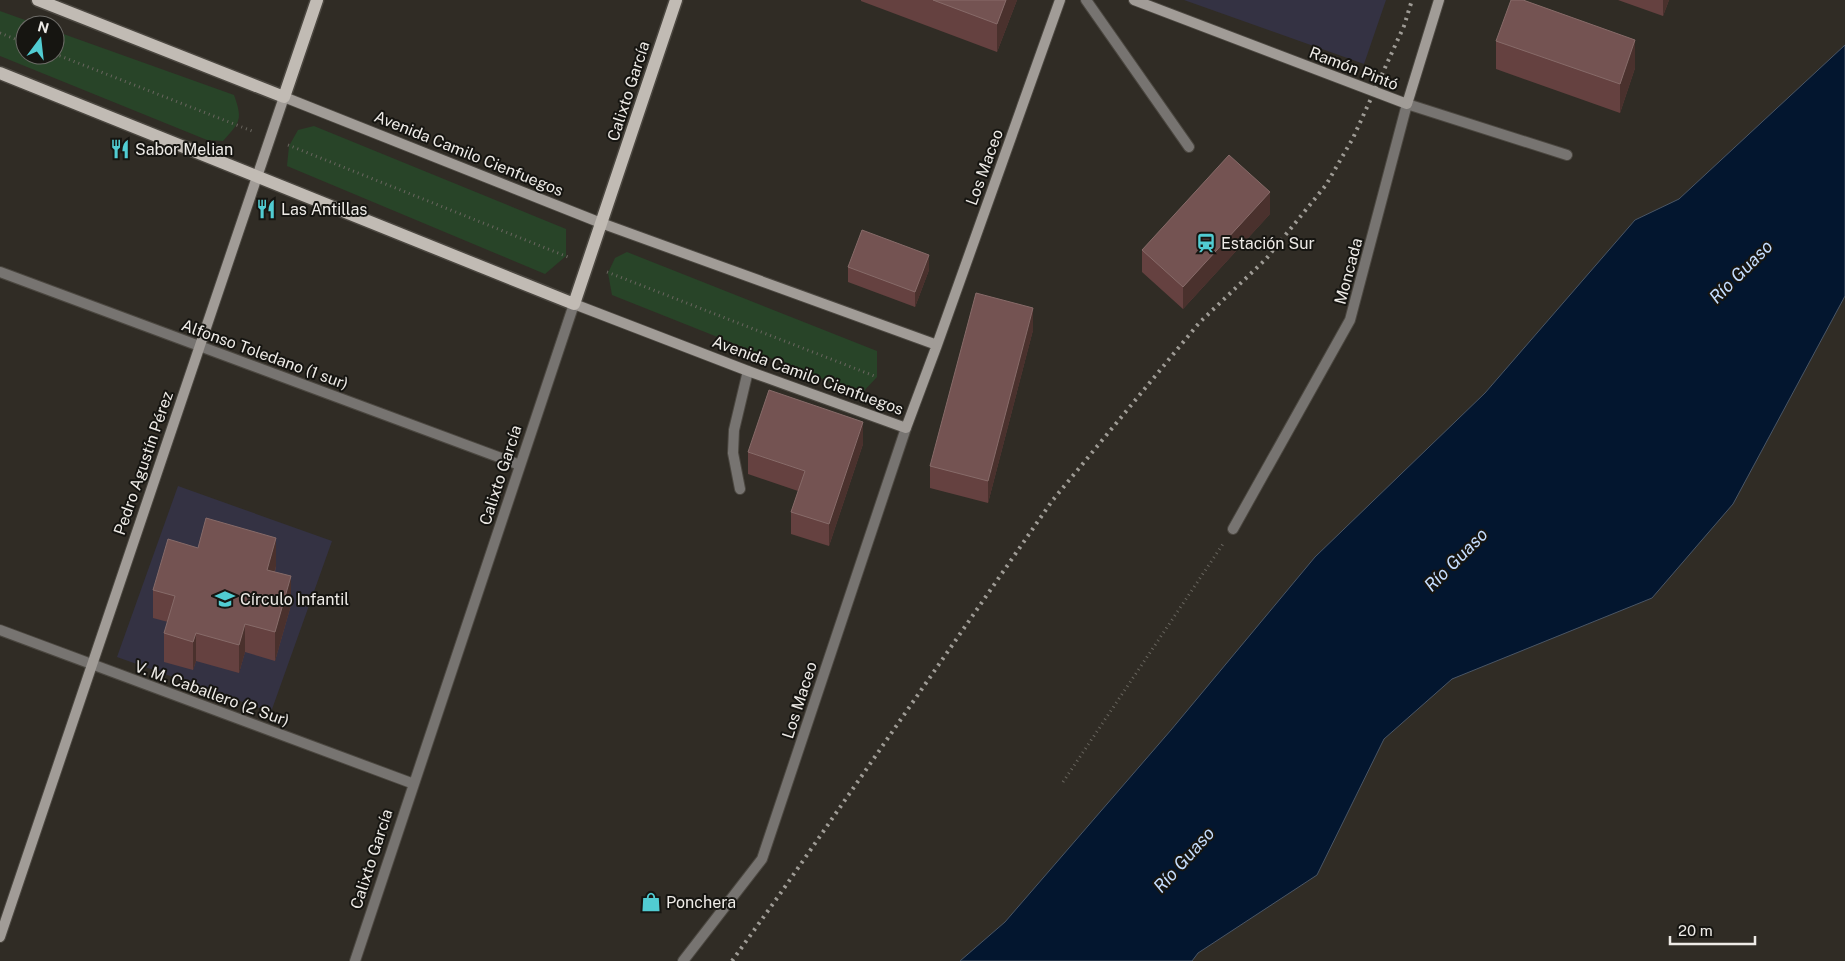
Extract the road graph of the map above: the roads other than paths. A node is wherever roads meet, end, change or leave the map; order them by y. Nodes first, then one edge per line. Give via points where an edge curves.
1 (38, 0) edge
2 (317, 0) edge
3 (676, 0) edge
4 (1060, 0) edge
5 (1086, 0) edge
6 (1134, 0) edge
7 (1439, 0) edge
8 (0, 73) edge
9 (284, 97) junction
10 (1407, 104) junction
11 (1189, 147) dead end
12 (1567, 155) dead end
13 (257, 178) junction
14 (601, 224) junction
15 (0, 272) edge
16 (574, 304) junction
17 (937, 345) junction
18 (200, 346) junction
19 (748, 371) junction
20 (906, 428) junction
21 (520, 465) junction
22 (740, 490) dead end
23 (1233, 529) road end
24 (0, 630) edge
25 (92, 664) junction
26 (414, 784) junction
27 (0, 937) edge
28 (354, 961) edge
29 (684, 961) edge

1 - 9 main road, Avenida Camilo Cienfuegos
2 - 9 main road, Pedro Agustín Pérez
3 - 14 main road, Calixto García
4 - 17 main road, Los Maceo
5 - 11 street
6 - 10 main road, Ramón Pintó
7 - 10 main road, Moncada
8 - 13 main road, Avenida Camilo Cienfuegos
9 - 13 main road, Pedro Agustín Pérez
9 - 14 main road, Avenida Camilo Cienfuegos
10 - 12 street, Ramón Pintó
10 - 23 street, Moncada via 1350,320
13 - 16 main road, Avenida Camilo Cienfuegos
13 - 18 main road, Pedro Agustín Pérez
14 - 16 main road, Calixto García
14 - 17 main road, Avenida Camilo Cienfuegos
15 - 18 street, Alfonso Toledano (1 sur)
16 - 19 main road, Avenida Camilo Cienfuegos
16 - 21 street, Calixto García
17 - 20 main road, Avenida Camilo Cienfuegos
18 - 21 street, Alfonso Toledano (1 sur)
18 - 25 main road, Pedro Agustín Pérez
19 - 20 main road, Avenida Camilo Cienfuegos
19 - 22 street via 734,430 733,453
20 - 29 street, Los Maceo via 762,859
21 - 26 street, Calixto García
24 - 25 street, V. M. Caballero (2 Sur)
25 - 26 street, V. M. Caballero (2 Sur)
25 - 27 main road, Pedro Agustín Pérez
26 - 28 street, Calixto García

